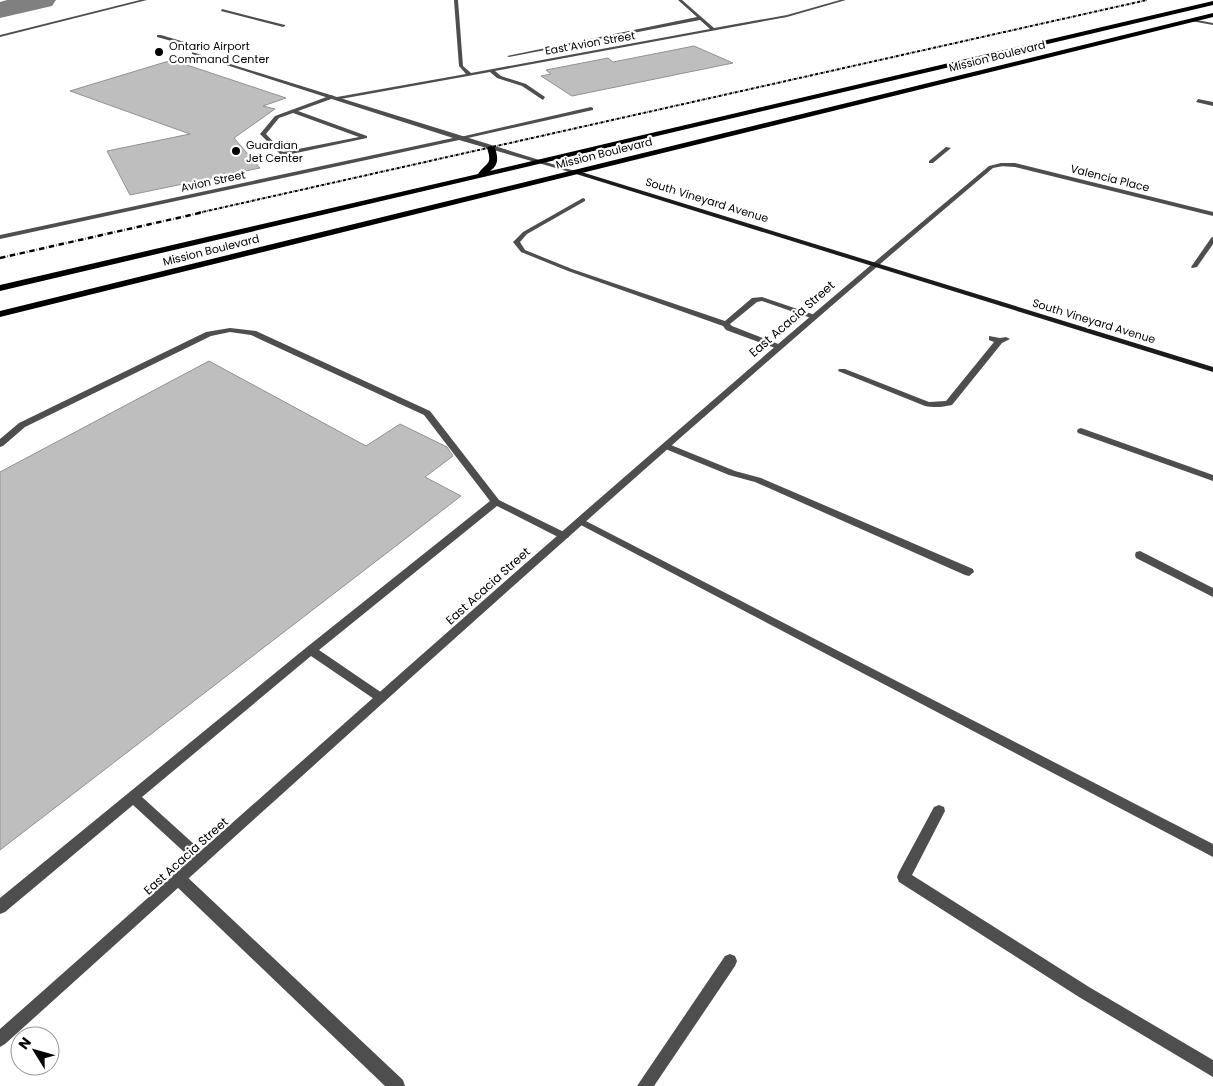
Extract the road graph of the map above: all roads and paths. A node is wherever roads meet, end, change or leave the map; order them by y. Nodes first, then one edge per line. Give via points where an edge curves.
1 (144, 0) edge
2 (456, 0) edge
3 (680, 0) edge
4 (844, 0) edge
5 (1213, 2) edge
6 (222, 10) dead end
7 (1213, 15) edge
8 (700, 18) junction
9 (1192, 20) junction
10 (1213, 24) edge
11 (283, 26) dead end
12 (714, 30) junction
13 (0, 36) edge
14 (158, 36) dead end
15 (509, 56) dead end
16 (491, 71) junction
17 (470, 75) junction
18 (335, 98) junction
19 (543, 98) dead end
20 (1198, 100) dead end
21 (1213, 104) edge
22 (591, 109) dead end
23 (293, 111) junction
24 (459, 138) junction
25 (491, 148) junction
26 (948, 148) dead end
27 (537, 162) junction
28 (931, 162) dead end
29 (1001, 165) joint
30 (575, 172) junction
31 (472, 177) junction
32 (583, 200) dead end
33 (1213, 214) edge
34 (0, 237) edge
35 (1213, 239) edge
36 (875, 264) junction
37 (1194, 267) dead end
38 (0, 288) edge
39 (0, 314) edge
40 (814, 316) junction
41 (726, 324) junction
42 (999, 339) dead end
43 (778, 347) junction
44 (1213, 370) edge
45 (842, 371) dead end
46 (1081, 431) dead end
47 (0, 444) edge
48 (666, 446) junction
49 (1213, 478) edge
50 (496, 502) junction
51 (580, 520) junction
52 (564, 536) junction
53 (1140, 555) dead end
54 (968, 572) dead end
55 (1213, 593) edge
56 (312, 650) junction
57 (381, 698) junction
58 (133, 797) junction
59 (939, 811) dead end
60 (1213, 851) edge
61 (201, 859) junction
62 (179, 879) junction
63 (0, 907) edge
64 (730, 960) dead end
65 (0, 1039) edge
66 (1213, 1068) edge
67 (397, 1086) edge
68 (645, 1086) edge

1 - 13 street
2 - 17 street via 461,66
3 - 8 street
4 - 12 street, East Avion Street via 788,16
5 - 27 main road, Mission Boulevard
6 - 11 street
7 - 9 main road, Mission Boulevard
8 - 12 street
8 - 15 street
9 - 10 street
9 - 30 main road, Mission Boulevard
12 - 16 street, East Avion Street
14 - 18 street, South Vineyard Avenue via 206,50 194,53
16 - 17 street, East Avion Street
16 - 19 street via 524,85
17 - 18 street, East Avion Street
18 - 23 street, East Avion Street
18 - 24 street, South Vineyard Avenue
20 - 21 street
22 - 24 street, Avion Street
23 - 23 street, East Avion Street via 277,118 263,134 282,154 365,137
24 - 25 street, South Vineyard Avenue
24 - 34 street, Avion Street
25 - 27 street, South Vineyard Avenue
25 - 31 main road via 494,157 491,168
26 - 28 street
27 - 30 street, South Vineyard Avenue
27 - 31 main road, Mission Boulevard
29 - 33 street, Valencia Place via 1015,165
29 - 36 street, East Acacia Street via 990,166
30 - 36 main road, South Vineyard Avenue
30 - 39 main road, Mission Boulevard
31 - 38 main road, Mission Boulevard
32 - 41 street via 525,233 516,242 523,251 570,270
35 - 37 street
36 - 40 street, East Acacia Street
36 - 44 main road, South Vineyard Avenue
40 - 41 street via 762,299 755,300
40 - 43 street, East Acacia Street
41 - 43 street
42 - 45 street via 949,403 928,404
43 - 48 street, East Acacia Street
46 - 49 street
47 - 50 street via 22,425 209,334 230,330 253,333 427,413
48 - 51 street, East Acacia Street
48 - 54 street via 758,480
50 - 52 street
50 - 56 street
51 - 52 street, East Acacia Street
51 - 60 street
52 - 57 street, East Acacia Street
53 - 55 street
56 - 57 street
56 - 58 street
57 - 61 street, East Acacia Street
58 - 61 street
58 - 63 street
59 - 66 street via 904,878 1084,992
61 - 62 street, East Acacia Street
62 - 65 street, East Acacia Street
62 - 67 street
64 - 68 street

